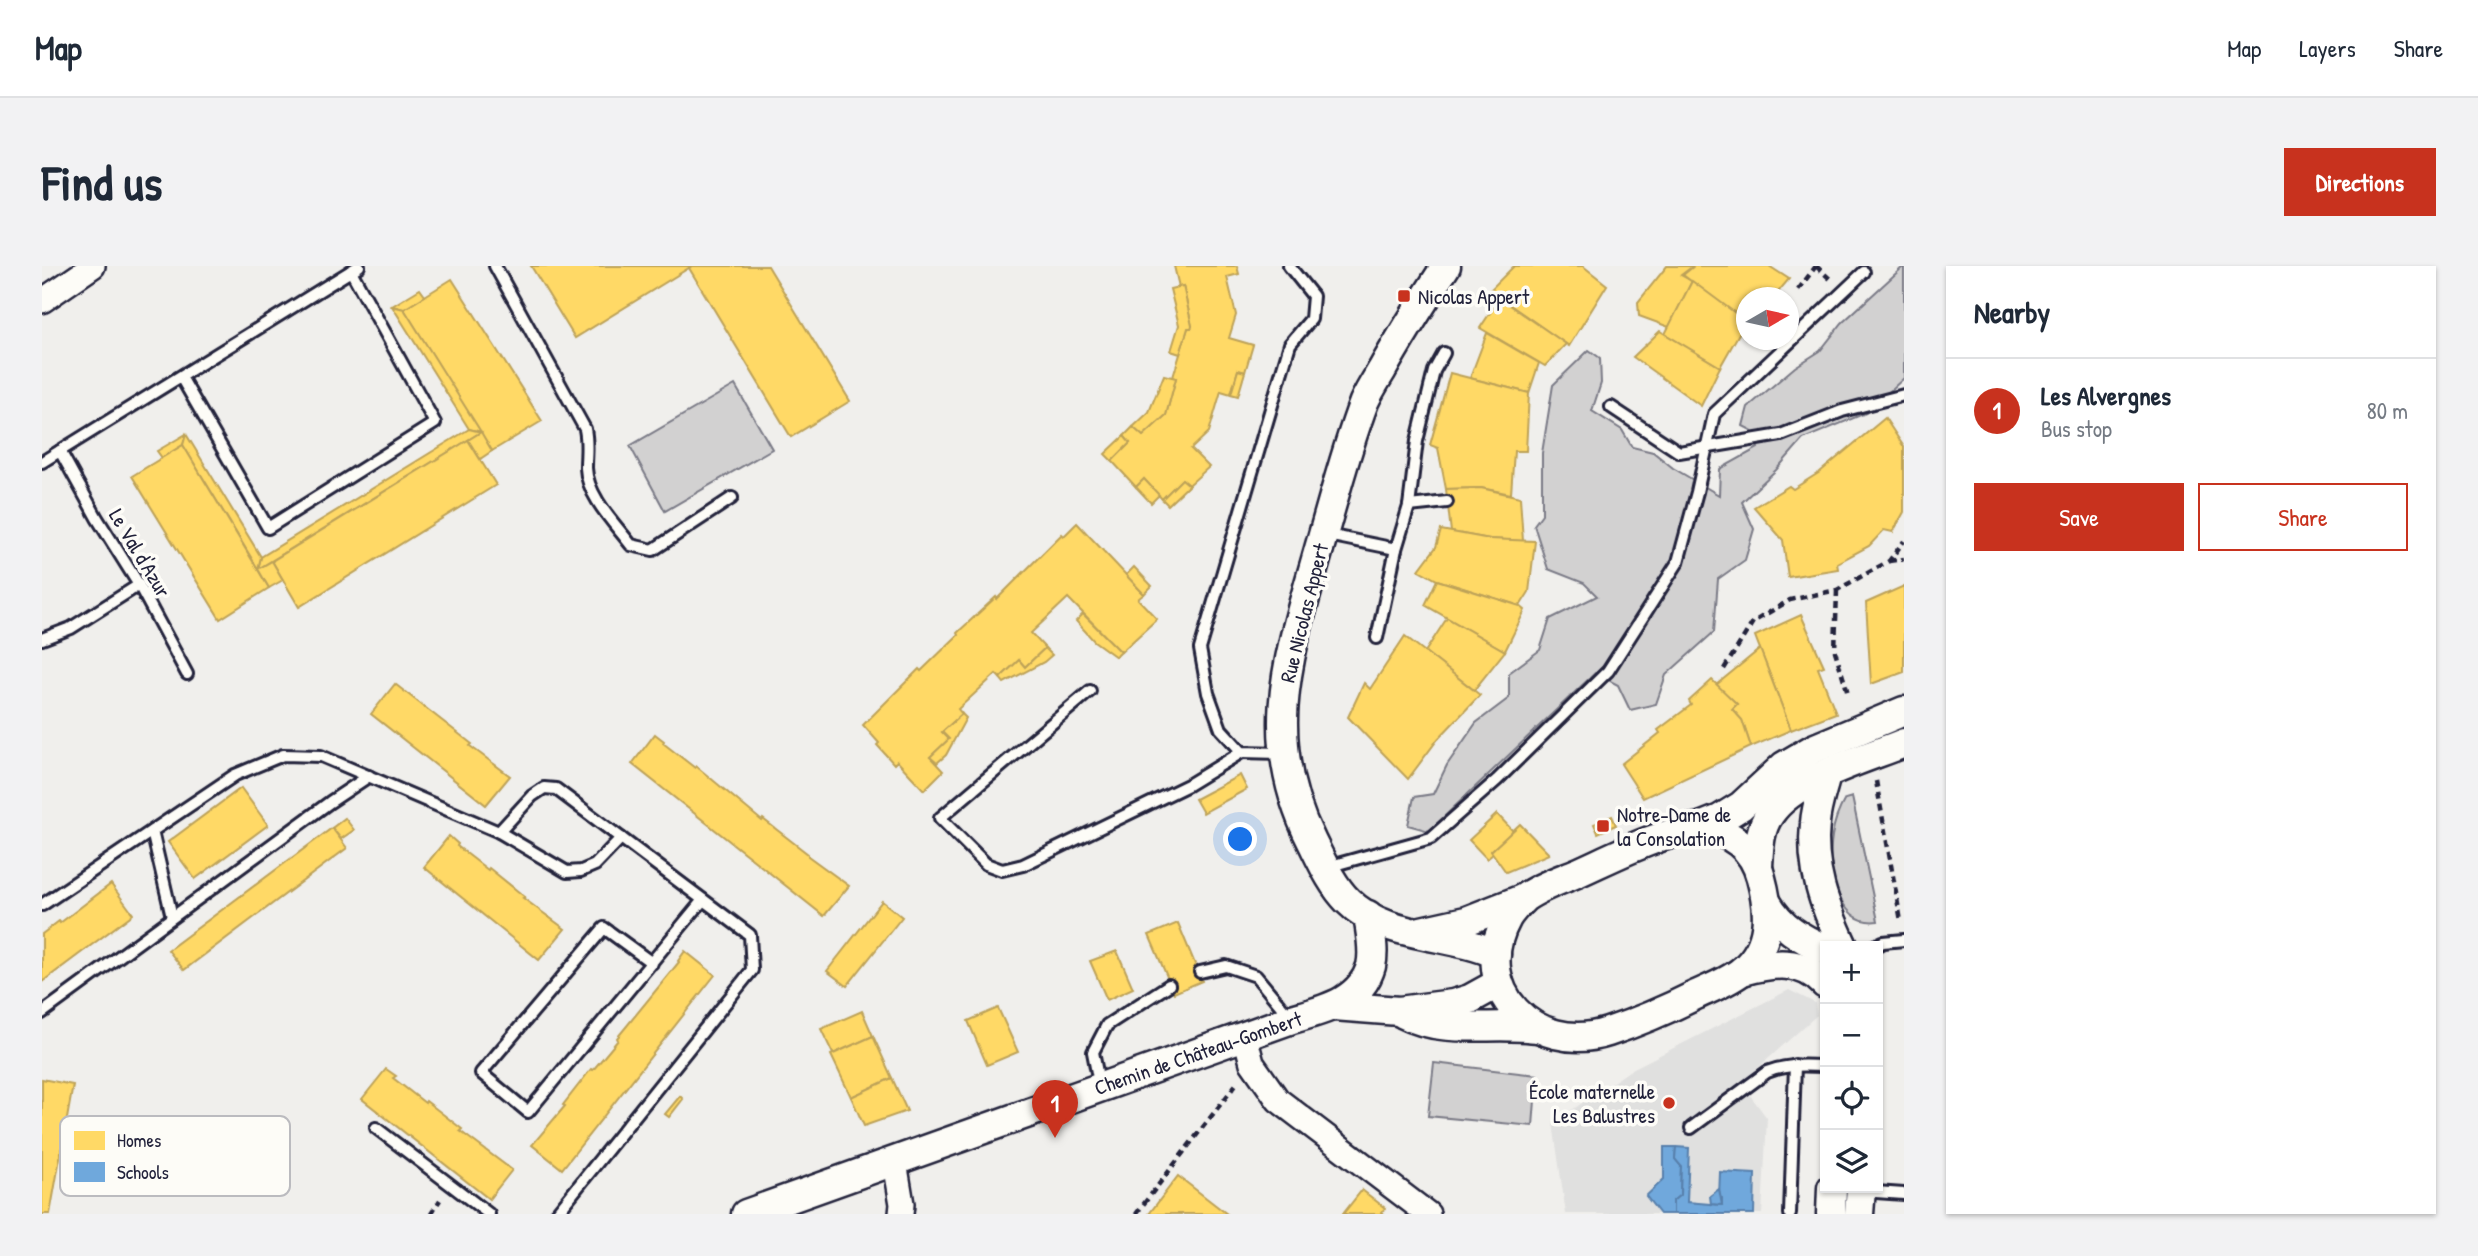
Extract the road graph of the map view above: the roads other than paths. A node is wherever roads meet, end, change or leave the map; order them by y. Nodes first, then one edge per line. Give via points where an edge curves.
1 (93, 266) edge
2 (495, 266) edge
3 (1289, 266) edge
4 (1446, 266) edge
5 (355, 268) edge
6 (1864, 272) dead end
7 (42, 301) edge
8 (1444, 354) dead end
9 (181, 377) junction
10 (1904, 395) edge
11 (1611, 407) dead end
12 (1706, 446) junction
13 (60, 451) junction
14 (42, 462) edge
15 (732, 498) dead end
16 (1447, 502) dead end
17 (1409, 506) junction
18 (1324, 534) junction
19 (1396, 549) junction
20 (139, 585) junction
21 (1377, 638) dead end
22 (42, 639) edge
23 (187, 674) dead end
24 (1090, 691) dead end
25 (1904, 711) edge
26 (1904, 743) edge
27 (1242, 752) junction
28 (1284, 753) junction
29 (1826, 775) junction
30 (369, 776) junction
31 (1700, 827) junction
32 (152, 831) junction
33 (499, 832) junction
34 (621, 838) junction
35 (1325, 867) junction
36 (1758, 867) junction
37 (1525, 898) junction
38 (704, 900) junction
39 (1767, 903) junction
40 (42, 905) edge
41 (1368, 915) junction
42 (172, 918) junction
43 (1413, 933) junction
44 (1904, 940) edge
45 (1841, 941) edge
46 (1883, 942) edge
47 (1820, 947) edge
48 (1496, 954) junction
49 (652, 963) junction
50 (1742, 971) junction
51 (1200, 972) dead end
52 (1820, 980) edge
53 (1499, 983) junction
54 (1169, 985) dead end
55 (1334, 1006) junction
56 (1399, 1011) junction
57 (42, 1013) edge
58 (1292, 1019) junction
59 (1536, 1028) junction
60 (1248, 1050) junction
61 (1795, 1065) junction
62 (1820, 1066) edge
63 (1100, 1087) junction
64 (1691, 1128) dead end
65 (376, 1129) dead end
66 (895, 1162) junction
67 (1904, 1194) edge
68 (1845, 1198) edge
69 (791, 1207) edge
70 (489, 1214) edge
71 (556, 1214) edge
72 (746, 1214) edge
73 (901, 1214) edge
74 (1428, 1214) edge
75 (1790, 1214) edge

1 - 7 street
2 - 15 lane via 584,429 592,490 631,545 653,550
3 - 27 lane via 1312,296 1311,319 1290,344 1200,649 1221,729
4 - 18 street, Rue Nicolas Appert via 1365,401
5 - 9 lane
5 - 9 lane via 435,423 268,528
6 - 12 lane via 1714,414
8 - 17 lane via 1434,371 1417,441
9 - 13 lane
10 - 12 lane via 1842,411 1782,435
11 - 12 lane via 1679,452
12 - 35 lane via 1678,562 1608,671 1431,838
13 - 14 lane
13 - 20 lane, Le Val d'Azur
16 - 17 lane
17 - 19 lane
18 - 19 lane
18 - 28 street, Rue Nicolas Appert via 1286,674
19 - 21 lane
20 - 22 lane via 71,628
20 - 23 lane, Le Val d'Azur
24 - 27 lane via 940,818 986,864 1002,870 1023,865 1188,785
25 - 31 street via 1813,749 1784,766 1741,806
26 - 29 street
27 - 28 lane
28 - 35 street, Rue Nicolas Appert via 1293,796
29 - 36 street via 1782,799 1769,814
29 - 45 street via 1815,823 1816,870 1826,910
30 - 32 lane via 321,756 283,755 235,775
30 - 33 lane
30 - 42 lane
31 - 36 street via 1720,831 1742,844
31 - 37 street via 1661,836
32 - 40 lane
32 - 42 lane
33 - 34 lane via 567,872 595,865
33 - 34 lane via 544,788 556,789
34 - 38 lane
35 - 41 street, Rue Nicolas Appert via 1348,901
36 - 39 street
37 - 43 street via 1466,921
37 - 48 street via 1508,916
38 - 49 lane
38 - 71 lane via 750,935 752,970
39 - 47 street via 1783,925
39 - 50 street via 1766,933
41 - 43 street, Rue Nicolas Appert
41 - 55 street, Chemin de Château-Gombert via 1371,965 1358,990
42 - 57 lane
43 - 48 street, Rue Nicolas Appert
44 - 46 lane
48 - 53 street
49 - 49 lane via 528,1112 481,1073 604,928
50 - 52 street via 1766,964 1794,965
50 - 59 street via 1681,1003 1593,1037 1572,1038
51 - 58 lane via 1226,966 1256,976
53 - 56 street, Chemin de Château-Gombert via 1453,1004
53 - 59 street via 1520,1016
54 - 63 lane via 1107,1025 1093,1052
55 - 56 street, Chemin de Château-Gombert
55 - 58 street, Chemin de Château-Gombert
56 - 59 street, Chemin de Château-Gombert via 1419,1022
58 - 60 street, Chemin de Château-Gombert
60 - 63 street, Chemin de Château-Gombert
60 - 74 street via 1278,1100
61 - 62 lane
61 - 64 lane via 1767,1072
61 - 75 lane
63 - 66 street, Chemin de Château-Gombert
65 - 70 lane
66 - 69 street, Chemin de Château-Gombert
66 - 73 street
67 - 68 lane
69 - 72 street, Chemin de Château-Gombert

